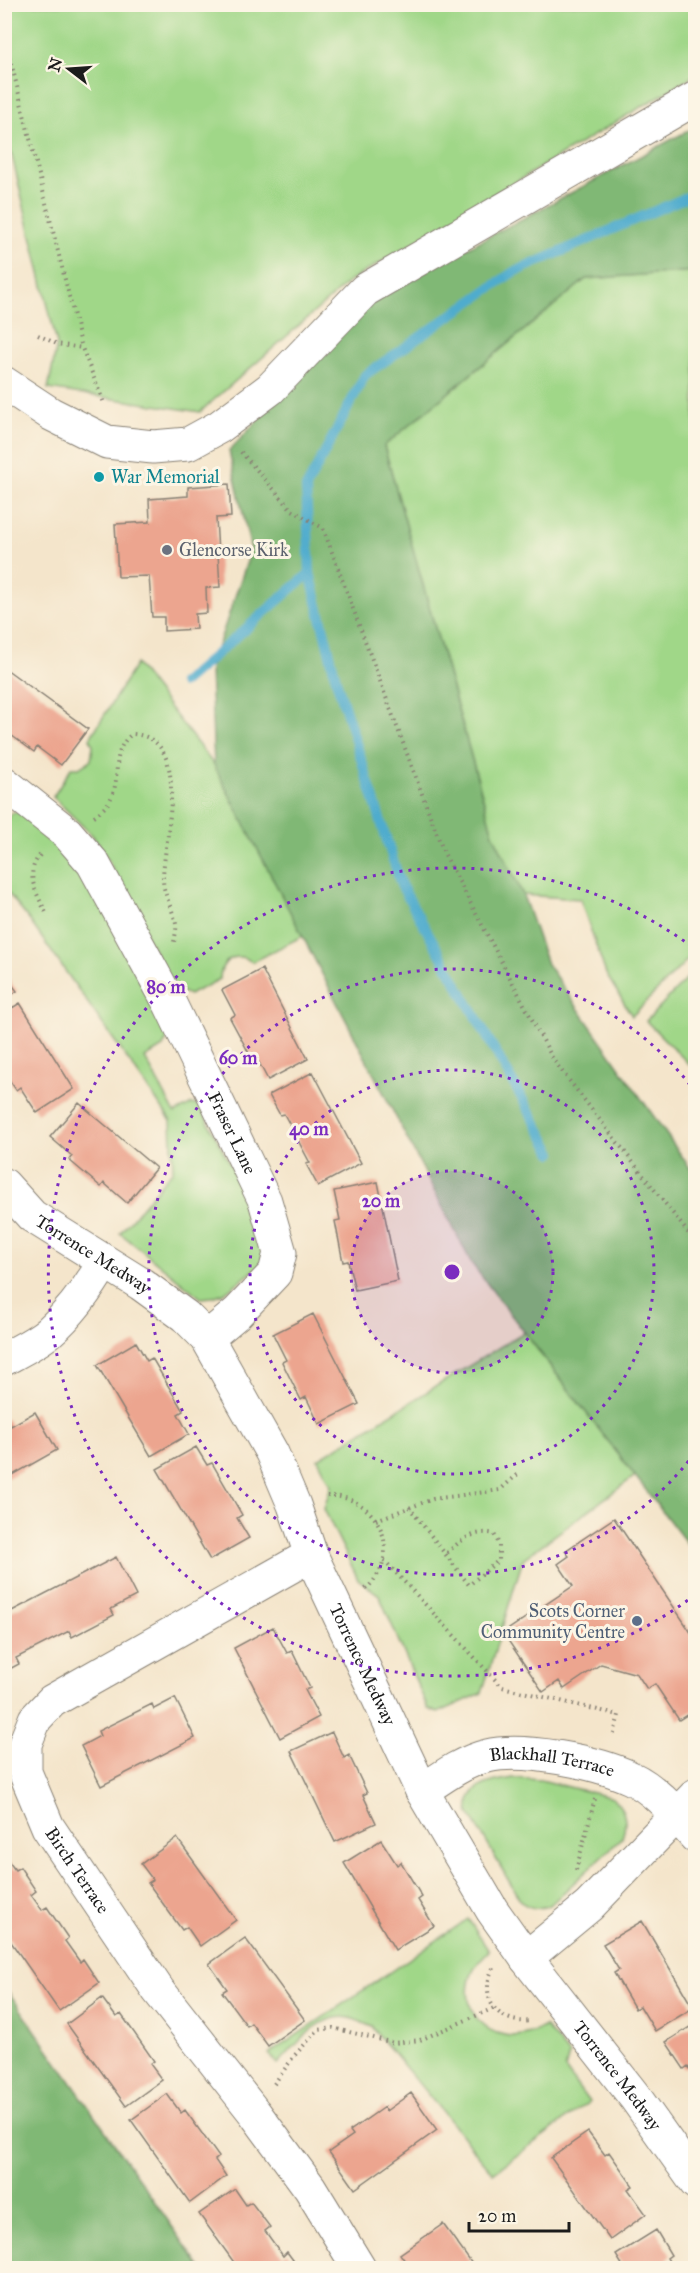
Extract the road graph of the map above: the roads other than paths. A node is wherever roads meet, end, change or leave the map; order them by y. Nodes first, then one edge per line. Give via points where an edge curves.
1 (696, 98) edge
2 (8, 393) edge
3 (4, 783) edge
4 (4, 1185) edge
5 (104, 1262) junction
6 (207, 1338) junction
7 (4, 1359) edge
8 (311, 1555) junction
9 (422, 1791) junction
10 (689, 1816) edge
11 (526, 1958) junction
12 (696, 2183) edge
13 (359, 2268) edge

1 - 2 street via 365,290 270,389 188,444 153,447 107,442
3 - 6 street, Fraser Lane via 67,833 93,863 170,1004 265,1201 280,1253 275,1273
4 - 5 street, Torrence Medway via 32,1216
5 - 6 street, Torrence Medway via 185,1316
5 - 7 street via 67,1315 47,1334
6 - 8 street, Torrence Medway via 272,1452
8 - 9 street, Torrence Medway
8 - 13 street, Birch Terrace via 52,1701 35,1719 25,1744 25,1772 48,1827 158,1990 309,2188
9 - 10 street, Blackhall Terrace via 484,1756 535,1754 632,1778
9 - 11 street, Torrence Medway via 492,1910
10 - 11 street
11 - 12 street, Torrence Medway via 635,2097

